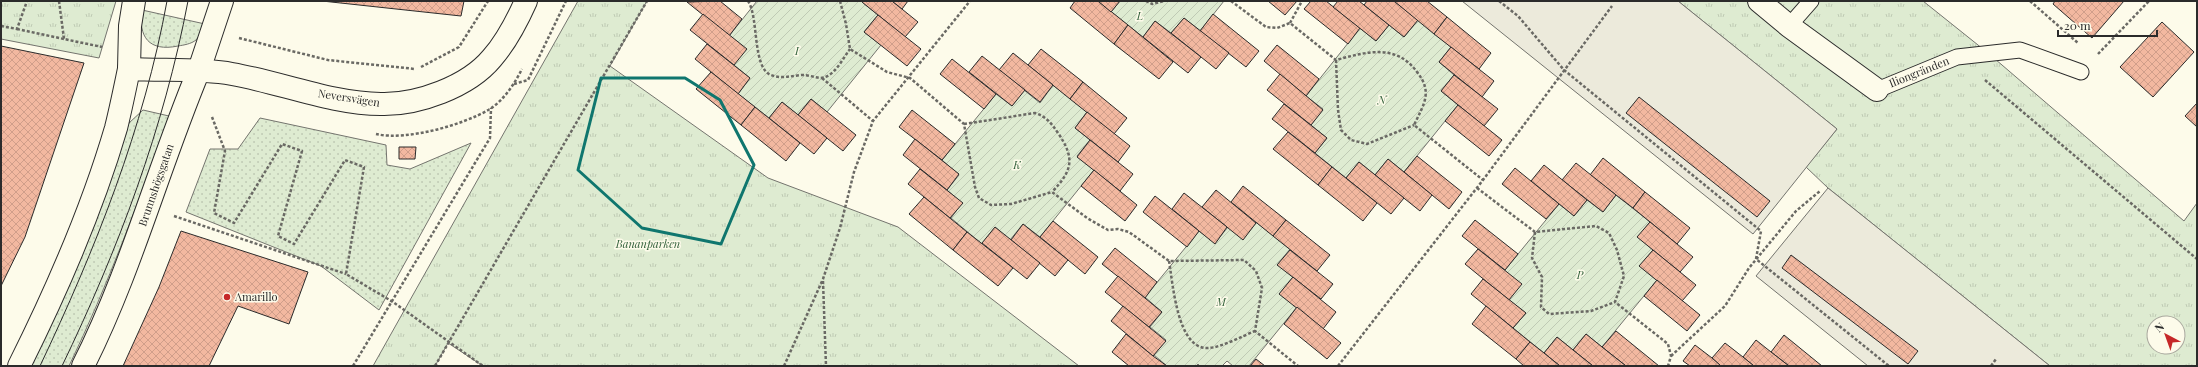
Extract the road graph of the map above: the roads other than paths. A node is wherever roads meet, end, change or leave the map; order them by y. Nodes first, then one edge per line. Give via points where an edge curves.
1 (134, 1) edge
2 (222, 1) edge
3 (526, 1) edge
4 (1759, 1) edge
5 (1811, 1) edge
6 (1789, 26) junction
7 (129, 69) junction
8 (199, 70) junction
9 (2081, 72) road end
10 (1877, 90) joint
11 (19, 366) edge
12 (83, 366) edge

1 - 7 street via 130,26
2 - 8 street, Brunnshögsgatan
3 - 8 street, Neversvägen via 514,27 492,59 461,83 409,103 379,104 343,99 232,74
4 - 6 street, Iliongränden
5 - 6 lane
6 - 10 street, Iliongränden
7 - 8 street, Neversvägen
7 - 11 street via 116,127 82,222 47,310
8 - 12 street, Brunnshögsgatan via 176,125 129,261
9 - 10 lane, Iliongränden via 2020,50 1957,57

